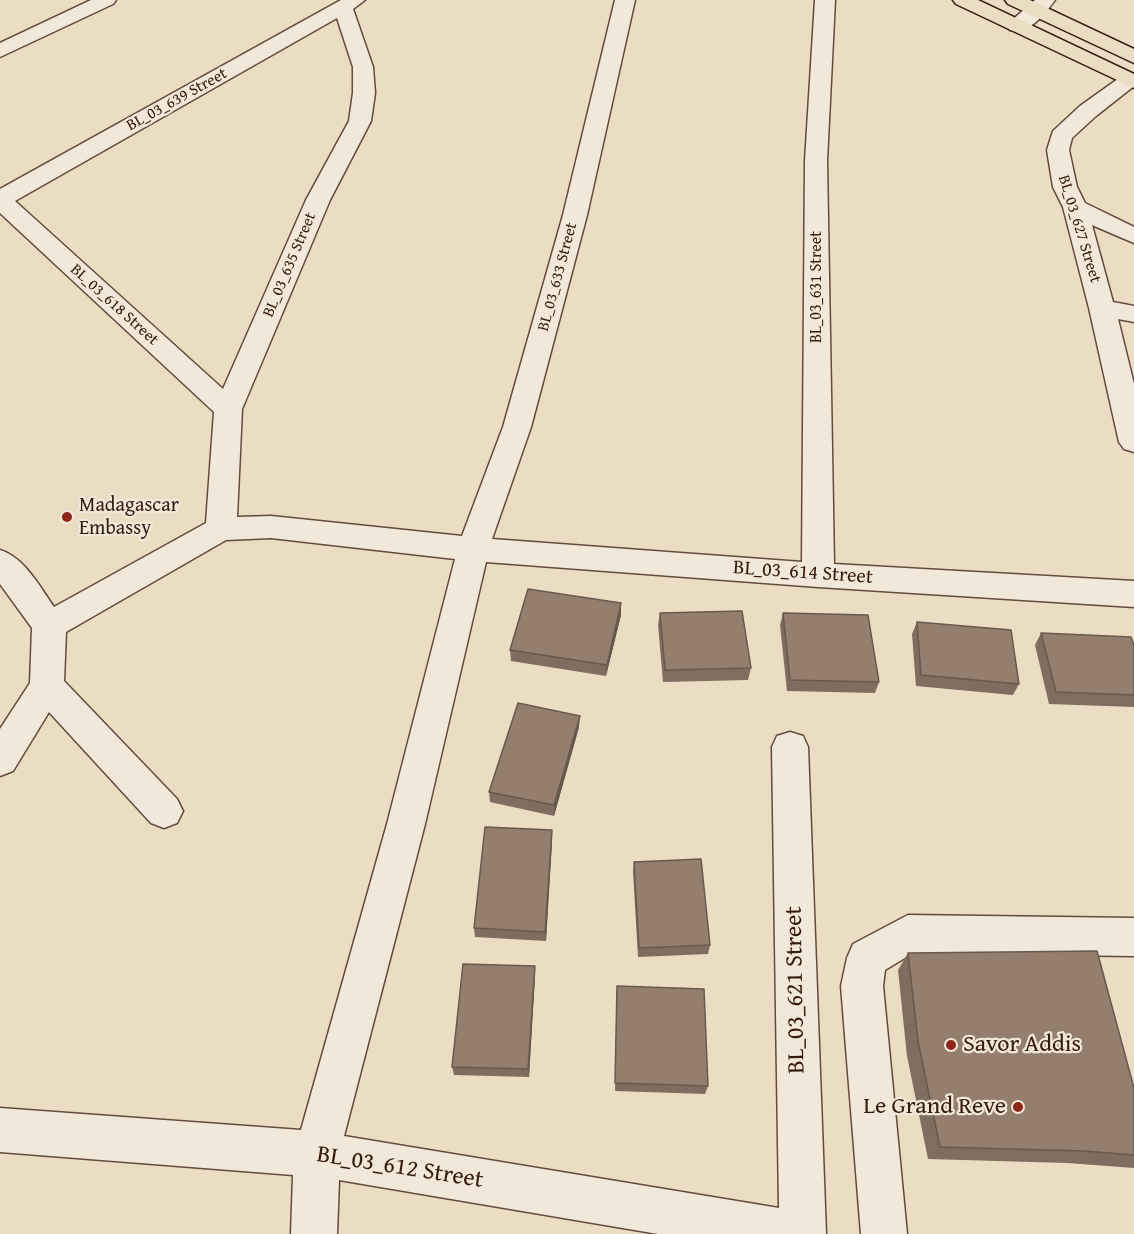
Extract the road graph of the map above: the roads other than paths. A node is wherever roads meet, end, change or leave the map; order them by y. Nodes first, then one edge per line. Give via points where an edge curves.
1 (106, 0) edge
2 (625, 0) edge
3 (825, 0) edge
4 (963, 0) edge
5 (1015, 0) edge
6 (349, 4) edge
7 (1042, 5) edge
8 (1017, 26) junction
9 (0, 51) edge
10 (1132, 73) edge
11 (0, 200) edge
12 (1075, 207) junction
13 (1134, 236) edge
14 (1102, 308) junction
15 (1134, 314) edge
16 (228, 409) junction
17 (1133, 438) edge
18 (221, 529) junction
19 (473, 549) junction
20 (0, 562) edge
21 (818, 575) junction
22 (1133, 593) edge
23 (49, 626) junction
24 (47, 686) junction
25 (790, 747) dead end
26 (0, 760) edge
27 (164, 811) dead end
28 (1134, 937) edge
29 (0, 1130) edge
30 (317, 1154) junction
31 (314, 1234) edge
32 (797, 1234) edge
33 (802, 1234) edge
34 (884, 1234) edge

1 - 9 street
2 - 19 street, BL_03_633 Street via 575,215 520,415
3 - 21 street, BL_03_631 Street via 816,161
4 - 8 main road
5 - 7 main road
6 - 11 street, BL_03_639 Street
6 - 16 street, BL_03_635 Street via 363,67 360,121 318,201
7 - 8 street
7 - 10 main road
8 - 10 main road
10 - 12 street, BL_03_627 Street via 1061,136 1059,164
11 - 16 street, BL_03_618 Street
12 - 13 street
12 - 14 street, BL_03_627 Street
14 - 15 street
14 - 17 street, BL_03_627 Street
16 - 18 street, BL_03_635 Street
18 - 19 street via 271,527
18 - 23 street
19 - 21 street, BL_03_614 Street
19 - 30 street, BL_03_633 Street via 406,824
20 - 23 street
21 - 22 street, BL_03_614 Street
23 - 24 street
24 - 26 street
24 - 27 street
25 - 33 street, BL_03_621 Street
28 - 34 street via 908,934 867,958 862,986
29 - 30 street, BL_03_612 Street
30 - 31 street, BL_03_633 Street
30 - 32 street, BL_03_612 Street

